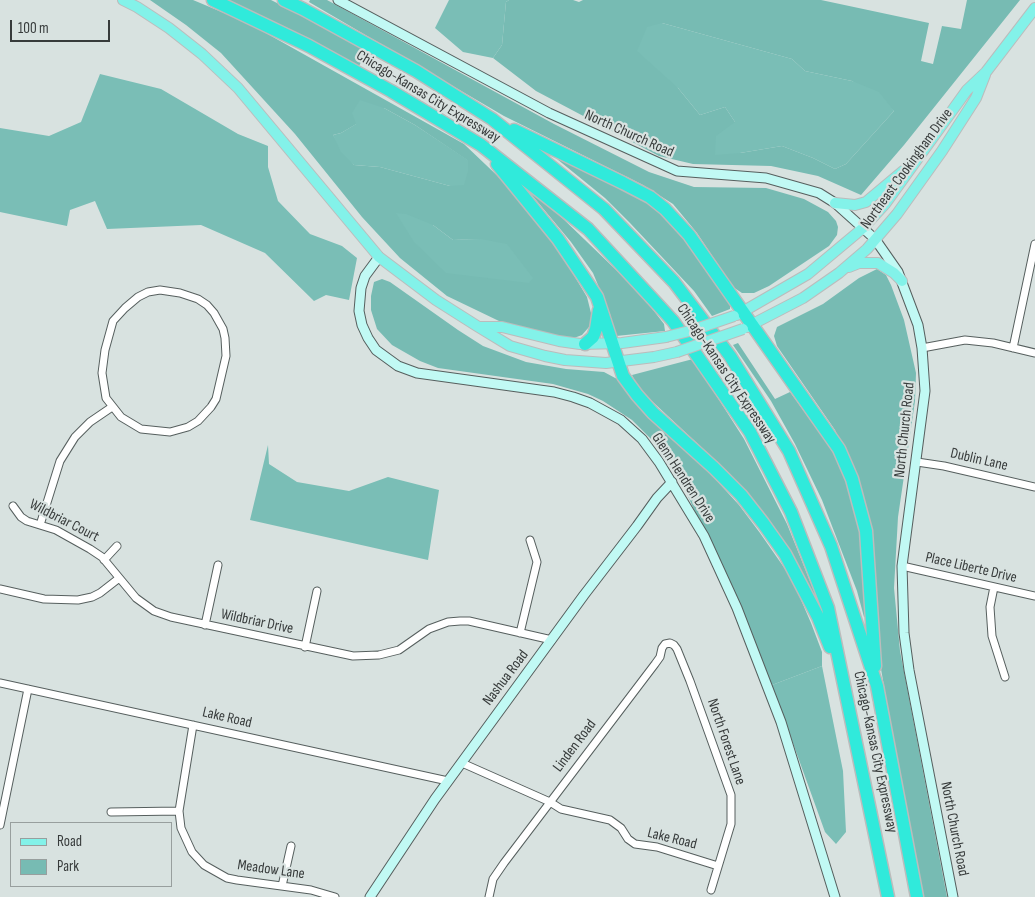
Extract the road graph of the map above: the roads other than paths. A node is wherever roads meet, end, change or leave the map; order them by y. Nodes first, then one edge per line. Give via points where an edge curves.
1 (123, 0) edge
2 (213, 0) edge
3 (284, 0) edge
4 (338, 0) edge
5 (1035, 8) edge
6 (986, 72) junction
7 (492, 119) junction
8 (481, 145) junction
9 (915, 161) junction
10 (835, 203) junction
11 (863, 228) junction
12 (875, 239) junction
13 (1035, 244) edge
14 (379, 257) junction
15 (844, 269) junction
16 (902, 281) junction
17 (599, 305) junction
18 (738, 314) junction
19 (477, 326) junction
20 (748, 327) junction
21 (611, 343) junction
22 (585, 344) junction
23 (922, 348) junction
24 (1012, 348) junction
25 (1035, 353) edge
26 (617, 362) junction
27 (112, 407) junction
28 (916, 462) junction
29 (672, 482) junction
30 (1035, 487) edge
31 (13, 506) dead end
32 (40, 525) junction
33 (530, 540) dead end
34 (117, 546) dead end
35 (104, 560) junction
36 (218, 565) dead end
37 (902, 566) junction
38 (118, 579) junction
39 (994, 587) junction
40 (0, 589) edge
41 (317, 591) dead end
42 (1035, 596) edge
43 (205, 625) junction
44 (520, 633) junction
45 (552, 640) junction
46 (665, 644) joint
47 (306, 647) junction
48 (1005, 677) dead end
49 (843, 680) junction
50 (0, 683) edge
51 (877, 686) junction
52 (28, 689) junction
53 (193, 725) junction
54 (462, 763) junction
55 (448, 781) junction
56 (550, 802) junction
57 (179, 811) junction
58 (111, 812) dead end
59 (0, 826) edge
60 (291, 846) dead end
61 (718, 866) junction
62 (282, 886) junction
63 (711, 890) dead end
64 (335, 897) edge
65 (370, 897) edge
66 (489, 897) edge
67 (835, 897) edge
68 (888, 897) edge
69 (917, 897) edge
70 (953, 897) edge

1 - 14 main road, Northeast Cookingham Drive via 170,28 238,88
2 - 8 highway, Chicago-Kansas City Expressway via 309,46
3 - 7 highway, Chicago-Kansas City Expressway via 416,71
4 - 10 street, North Church Road via 549,113 678,171 766,178 819,193
5 - 6 main road, Northeast Cookingham Drive
6 - 9 main road, Northeast Cookingham Drive via 967,90
6 - 12 main road, Northeast Cookingham Drive via 976,98 942,151
7 - 18 highway via 658,203 689,235
7 - 51 highway, Chicago-Kansas City Expressway via 604,209 674,282 730,356 788,451 831,546
8 - 17 highway via 558,239 597,297
8 - 49 highway, Chicago-Kansas City Expressway via 588,229 653,298 673,321 750,432 792,512 828,608
9 - 10 main road via 866,202 855,205
9 - 11 main road, Northeast Cookingham Drive via 885,204
10 - 11 street, North Church Road
11 - 12 street, North Church Road
11 - 18 main road, Northeast Cookingham Drive via 808,274
12 - 15 main road, Northeast Cookingham Drive
12 - 16 street, North Church Road
13 - 24 street
14 - 19 main road, Northeast Cookingham Drive
14 - 29 street, Glenn Hendren Drive via 360,288 358,311 376,350 398,366 418,373 554,392 590,403 632,430
15 - 16 main road via 859,263 878,264
15 - 20 main road, Northeast Cookingham Drive via 803,298
16 - 23 street, North Church Road via 918,325
17 - 21 highway
17 - 22 highway via 596,329
18 - 20 highway
18 - 21 main road, Northeast Cookingham Drive, bridge via 666,337
19 - 22 main road, Northeast Cookingham Drive via 502,327
19 - 26 main road, Northeast Cookingham Drive via 510,346 545,356 589,363
20 - 26 main road, Northeast Cookingham Drive, bridge via 676,352
20 - 51 highway via 839,449 852,479 866,531
21 - 22 main road, Northeast Cookingham Drive
21 - 26 highway
23 - 24 street via 965,340
23 - 28 street, North Church Road via 925,392
24 - 25 street
26 - 49 highway via 623,376 653,413 734,488 763,523 785,554 818,617
27 - 27 street via 121,417 141,429 170,432 198,421 216,399 226,348 223,329 207,305 180,293 160,290 148,292 124,308 113,321 102,366 106,398
27 - 32 street via 75,437 60,461
28 - 30 street, Dublin Lane
28 - 37 street, North Church Road
29 - 45 street, Nashua Road
29 - 67 street, Glenn Hendren Drive via 714,556 760,665
31 - 32 street, Wildbriar Court via 21,517
32 - 35 street, Wildbriar Court via 56,530
33 - 44 street via 537,562
34 - 35 street, Wildbriar Court
35 - 38 street, Wildbriar Court
36 - 43 street
37 - 39 street, Place Liberte Drive
37 - 70 street, North Church Road via 904,633 909,670
38 - 40 street via 100,593 78,600 44,599
38 - 43 street, Wildbriar Drive via 154,611
39 - 42 street, Place Liberte Drive
39 - 48 street via 990,607 992,636
41 - 47 street
43 - 47 street, Wildbriar Drive
44 - 45 street, Wildbriar Drive
44 - 47 street, Wildbriar Drive via 460,621 436,626 399,650 378,655 352,656
45 - 54 street, Nashua Road
46 - 56 street, Linden Road via 655,664
46 - 61 street, North Forest Lane via 670,643 677,649 731,795 731,824
49 - 68 highway, Chicago-Kansas City Expressway
50 - 52 street, Lake Road
51 - 69 highway, Chicago-Kansas City Expressway
52 - 53 street, Lake Road
52 - 59 street
53 - 55 street, Lake Road
53 - 57 street, Meadow Lane
54 - 55 street, Nashua Road
54 - 56 street, Lake Road
55 - 65 street, Nashua Road
56 - 61 street, Lake Road via 561,809 610,820 639,846 657,847
56 - 66 street, Linden Road via 504,862 494,878
57 - 58 street
57 - 62 street, Meadow Lane via 187,845 204,865 232,879
60 - 62 street
61 - 63 street, North Forest Lane
62 - 64 street, Meadow Lane

